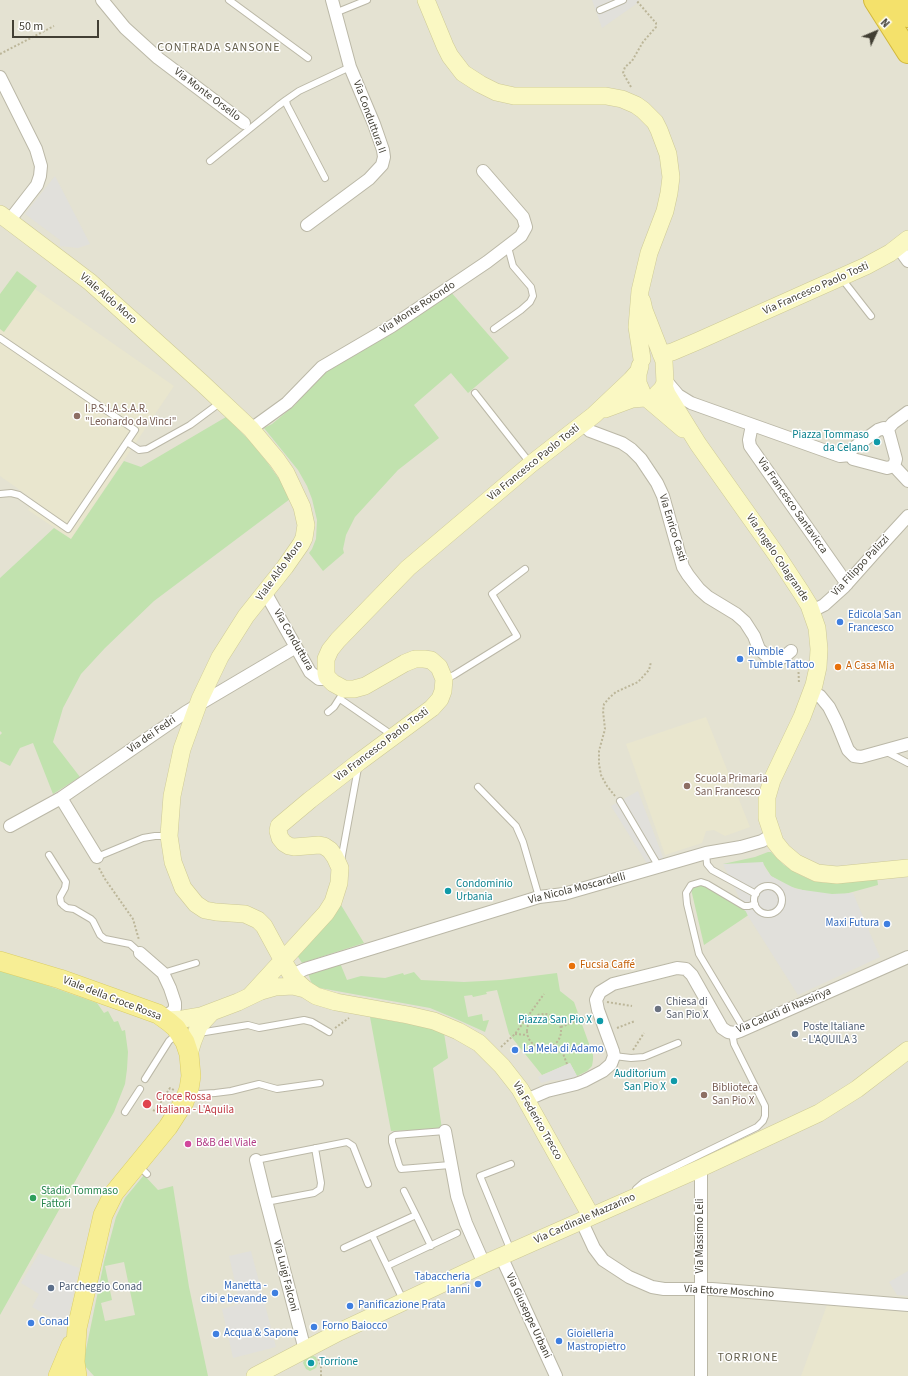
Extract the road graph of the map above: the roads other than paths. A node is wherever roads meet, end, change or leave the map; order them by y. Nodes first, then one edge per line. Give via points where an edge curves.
1 (102, 0) edge
2 (229, 0) edge
3 (332, 0) edge
4 (367, 0) edge
5 (426, 0) edge
6 (623, 0) edge
7 (875, 0) edge
8 (898, 0) edge
9 (616, 1) edge
10 (600, 10) dead end
11 (335, 13) junction
12 (908, 16) edge
13 (908, 52) edge
14 (308, 58) dead end
15 (350, 67) junction
16 (0, 77) edge
17 (286, 100) junction
18 (244, 122) dead end
19 (210, 161) dead end
20 (483, 171) dead end
21 (325, 178) dead end
22 (5, 217) edge
23 (307, 225) dead end
24 (903, 243) edge
25 (508, 247) junction
26 (908, 261) edge
27 (842, 277) junction
28 (640, 291) junction
29 (871, 316) dead end
30 (494, 329) dead end
31 (0, 338) edge
32 (640, 366) junction
33 (663, 368) junction
34 (475, 393) dead end
35 (646, 398) junction
36 (221, 401) junction
37 (908, 412) edge
38 (596, 413) junction
39 (582, 424) junction
40 (752, 425) junction
41 (250, 429) junction
42 (887, 430) junction
43 (127, 442) junction
44 (698, 444) junction
45 (850, 456) junction
46 (531, 464) junction
47 (894, 466) junction
48 (908, 481) edge
49 (0, 494) edge
50 (908, 516) edge
51 (525, 569) dead end
52 (847, 584) junction
53 (265, 592) junction
54 (812, 611) junction
55 (296, 647) junction
56 (791, 651) road end
57 (327, 677) junction
58 (444, 679) junction
59 (805, 688) junction
60 (342, 694) junction
61 (198, 704) junction
62 (328, 712) dead end
63 (394, 736) junction
64 (908, 744) edge
65 (884, 751) junction
66 (359, 762) junction
67 (908, 763) edge
68 (478, 787) dead end
69 (61, 798) junction
70 (620, 801) road end
71 (10, 826) dead end
72 (772, 835) junction
73 (169, 836) junction
74 (706, 853) junction
75 (49, 854) dead end
76 (97, 857) joint
77 (340, 868) junction
78 (659, 868) junction
79 (908, 868) edge
80 (756, 894) junction
81 (539, 898) junction
82 (755, 904) junction
83 (140, 953) joint
84 (908, 957) edge
85 (0, 961) edge
86 (283, 961) junction
87 (196, 963) dead end
88 (163, 973) junction
89 (292, 975) junction
90 (276, 987) junction
91 (305, 989) junction
92 (250, 996) junction
93 (212, 1013) junction
94 (176, 1025) junction
95 (744, 1030) junction
96 (329, 1032) road end
97 (732, 1033) junction
98 (678, 1043) dead end
99 (908, 1050) edge
100 (613, 1051) junction
101 (145, 1079) dead end
102 (320, 1083) dead end
103 (140, 1088) dead end
104 (188, 1093) junction
105 (526, 1100) junction
106 (125, 1112) dead end
107 (445, 1131) joint
108 (315, 1148) junction
109 (256, 1160) joint
110 (511, 1164) dead end
111 (450, 1165) junction
112 (701, 1168) junction
113 (368, 1184) dead end
114 (404, 1191) dead end
115 (637, 1196) junction
116 (266, 1202) junction
117 (416, 1215) junction
118 (586, 1218) junction
119 (457, 1233) dead end
120 (372, 1235) junction
121 (431, 1246) junction
122 (344, 1248) dead end
123 (506, 1254) junction
124 (484, 1264) junction
125 (387, 1266) junction
126 (700, 1288) junction
127 (404, 1301) junction
128 (908, 1305) edge
129 (77, 1328) junction
130 (305, 1350) junction
131 (58, 1376) edge
132 (77, 1376) edge
133 (255, 1376) edge
134 (556, 1376) edge
135 (701, 1376) edge

1 - 18 street, Via Monte Orsello via 120,22 152,53
2 - 14 lane
3 - 11 street, Via Conduttura II
4 - 11 lane
5 - 28 street via 450,56 463,73 480,84 496,92 519,96 614,97 636,105 654,122 668,154 671,169 670,185 666,211 649,253
6 - 9 lane
7 - 13 highway
8 - 12 highway
9 - 10 lane
11 - 15 street, Via Conduttura II
15 - 17 lane via 299,91
15 - 23 street, Via Conduttura II via 383,150 383,162 369,179
16 - 22 street via 41,166 39,180 28,196
17 - 19 lane
17 - 21 lane
20 - 25 street, Via Monte Rotondo via 525,221 524,233
22 - 36 street, Viale Aldo Moro via 90,282
24 - 26 street
24 - 27 street, Via Francesco Paolo Tosti via 874,262
25 - 30 lane via 513,266 531,287 533,296 521,310
25 - 41 street, Via Monte Rotondo via 392,326 324,365 291,399
27 - 29 lane
27 - 33 street, Via Francesco Paolo Tosti via 667,354
28 - 32 street via 637,327
28 - 33 street, Via Angelo Colagrande
31 - 43 lane via 135,430
32 - 33 street, Via Francesco Paolo Tosti via 650,353 654,352
32 - 35 street via 638,383
32 - 38 street, Via Francesco Paolo Tosti via 632,380
33 - 35 street via 656,394
33 - 40 street via 674,391 681,397
33 - 44 street, Via Angelo Colagrande via 667,394
34 - 46 lane
35 - 38 street, Via Francesco Paolo Tosti via 627,400
35 - 44 street, Via Angelo Colagrande
36 - 41 street, Viale Aldo Moro
36 - 43 lane via 190,425 147,450 139,450
37 - 42 street
38 - 39 street, Via Francesco Paolo Tosti
39 - 46 street, Via Francesco Paolo Tosti
39 - 56 street, Via Enrico Casti via 590,431 627,446 646,466 666,502 688,576 699,589 745,622 759,649 768,657 779,659
40 - 45 street via 840,456
40 - 52 street, Via Francesco Santavicca via 748,440 750,446
41 - 53 street, Viale Aldo Moro via 286,473 302,507 306,525 304,538 297,552
42 - 45 street via 878,430 852,449
42 - 47 street via 896,458
43 - 49 lane via 68,529 18,495
44 - 54 street, Via Angelo Colagrande via 776,554
45 - 47 street via 887,468
46 - 57 street, Via Francesco Paolo Tosti via 408,568 349,628 328,655 325,664
47 - 48 street
50 - 52 street, Via Filippo Palizzi
51 - 58 lane via 492,594 517,636
52 - 54 street, Via Filippo Palizzi via 827,603
53 - 55 street, Via Conduttura
53 - 61 street, Viale Aldo Moro via 233,634
54 - 59 street, Via Angelo Colagrande via 820,649 818,667
55 - 57 street, Via Conduttura via 312,675 321,679
55 - 61 street, Via dei Fedri
57 - 60 street
58 - 60 street via 434,661 415,659 365,686
58 - 63 street, Via Francesco Paolo Tosti via 442,696 435,705
59 - 65 street via 820,696 829,707 852,754 859,757
59 - 72 street, Via Angelo Colagrande via 802,717 769,790 766,812
60 - 62 lane
60 - 63 lane
61 - 69 street, Via dei Fedri
61 - 73 street, Viale Aldo Moro via 178,764
63 - 66 street, Via Francesco Paolo Tosti
64 - 65 street
65 - 67 lane
66 - 77 lane
66 - 77 street, Via Francesco Paolo Tosti via 280,825 278,830 281,839 289,846 326,847
68 - 81 lane via 516,826
69 - 71 street, Via dei Fedri
69 - 76 street
70 - 78 lane
72 - 74 street, Via Nicola Moscardelli via 742,847
72 - 79 street, Via Angelo Colagrande via 789,858 817,872 837,875
73 - 76 lane via 143,838
73 - 86 street, Viale Aldo Moro via 175,871 192,900 211,912 254,917 264,926
74 - 78 street, Via Nicola Moscardelli
74 - 80 lane via 707,864 712,870
75 - 83 lane via 66,882 60,897 62,905 93,920 100,935 106,939 130,944
77 - 86 street via 338,890 330,907
78 - 81 street, Via Nicola Moscardelli via 564,894
80 - 82 lane
80 - 82 lane via 764,887 772,887 779,892 781,901 778,909 769,913 760,911
81 - 89 street, Via Nicola Moscardelli via 300,970
82 - 95 lane via 744,906 701,882 688,887 686,893 699,954
83 - 88 street
84 - 95 street, Via Caduti di Nassiriya
85 - 94 main road, Viale della Croce Rossa via 150,1011
86 - 89 street, Viale Aldo Moro
86 - 92 street
87 - 88 lane
88 - 94 street via 175,1006 172,1012
89 - 90 street
89 - 91 street, Via Federico Trecco
90 - 91 street via 293,986
90 - 92 street
91 - 105 street, Via Federico Trecco via 322,998 434,1021 466,1035 494,1057 513,1079
92 - 93 street
93 - 94 street via 183,1019
93 - 94 street via 202,1022
94 - 96 lane via 248,1025 259,1028 304,1020
94 - 101 lane via 170,1041
94 - 104 main road via 190,1054 192,1076
95 - 97 street, Via Caduti di Nassiriya
97 - 100 street, Via Caduti di Nassiriya via 722,1028 686,968 676,968 604,988 596,1004
97 - 115 lane via 734,1044 765,1106 766,1116 757,1127 644,1182 636,1189
98 - 100 lane via 644,1057 631,1058
99 - 112 street, Via Cardinale Mazzarino via 857,1089 818,1113
100 - 105 street via 613,1060 608,1067 593,1077 542,1092
102 - 104 lane via 277,1089 259,1084 231,1091
103 - 106 lane
104 - 129 main road via 142,1169 114,1193 103,1215
105 - 118 street, Via Federico Trecco
107 - 111 street
107 - 111 lane via 395,1135 392,1142 402,1169
108 - 109 lane, Via Luigi Falconi
108 - 113 lane, Via Luigi Falconi via 350,1143
108 - 116 lane via 320,1190
109 - 116 street, Via Luigi Falconi
110 - 123 lane via 480,1176
111 - 124 street via 459,1205
112 - 115 street, Via Cardinale Mazzarino
112 - 126 street, Via Massimo Leli
114 - 117 lane
115 - 118 street, Via Cardinale Mazzarino
116 - 130 street, Via Luigi Falconi
117 - 120 lane
117 - 121 lane
118 - 123 street, Via Cardinale Mazzarino
118 - 126 street, Via Ettore Moschino via 594,1248 619,1271 652,1287
119 - 121 lane
120 - 122 lane
120 - 125 lane
121 - 125 lane
123 - 124 street, Via Cardinale Mazzarino
123 - 134 street, Via Giuseppe Urbani
124 - 127 street, Via Cardinale Mazzarino
125 - 127 lane
126 - 128 street, Via Ettore Moschino
126 - 135 street, Via Massimo Leli
127 - 130 street, Via Cardinale Mazzarino
129 - 131 main road
129 - 132 main road
130 - 133 street, Via Cardinale Mazzarino

